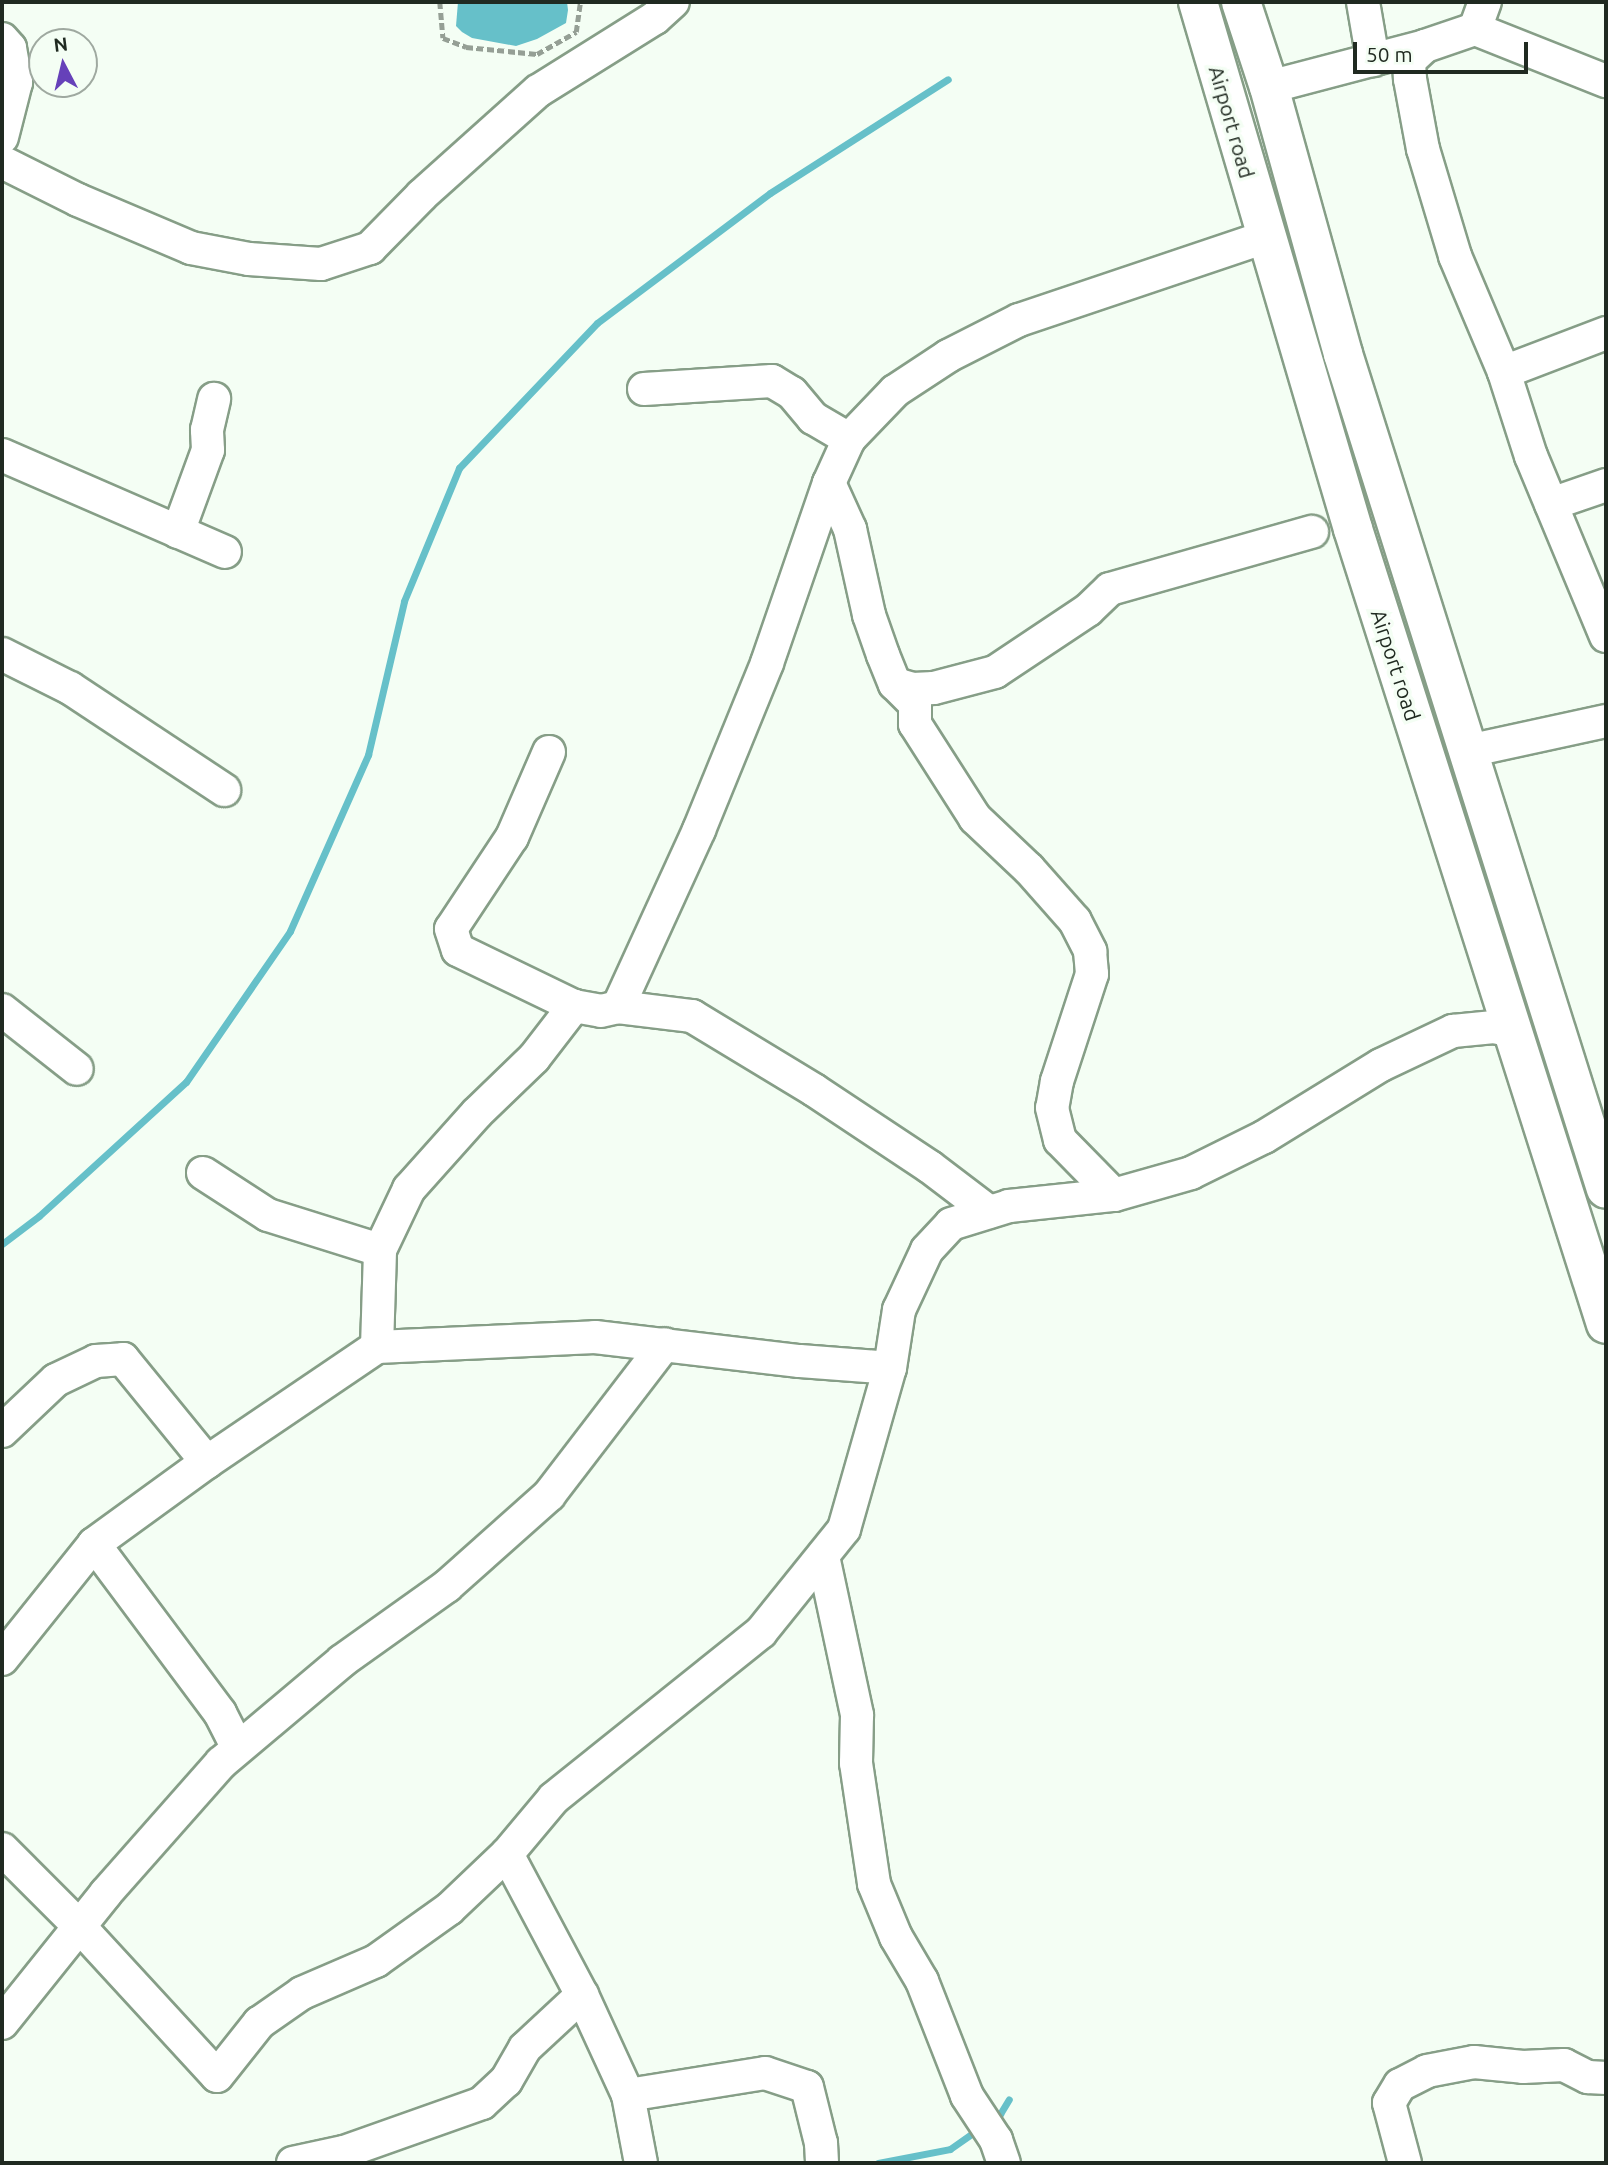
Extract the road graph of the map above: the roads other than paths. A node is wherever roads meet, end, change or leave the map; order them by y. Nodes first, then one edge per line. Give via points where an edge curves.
1 (673, 2) edge
2 (1198, 2) edge
3 (1241, 2) edge
4 (1363, 2) edge
5 (1480, 16) edge
6 (2, 39) edge
7 (1425, 46) junction
8 (1373, 60) junction
9 (1606, 80) edge
10 (1269, 87) junction
11 (2, 137) edge
12 (2, 162) edge
13 (1266, 237) junction
14 (1606, 333) edge
15 (1504, 372) junction
16 (644, 388) dead end
17 (214, 398) dead end
18 (1367, 429) junction
19 (849, 439) junction
20 (1327, 442) junction
21 (2, 455) edge
22 (830, 483) junction
23 (1606, 485) edge
24 (1551, 504) junction
25 (178, 531) junction
26 (1312, 532) dead end
27 (225, 552) dead end
28 (1606, 635) edge
29 (2, 654) edge
30 (895, 684) junction
31 (1606, 721) edge
32 (1468, 751) junction
33 (549, 752) dead end
34 (225, 790) dead end
35 (574, 1006) junction
36 (618, 1007) junction
37 (2, 1010) edge
38 (1512, 1031) junction
39 (77, 1069) dead end
40 (203, 1173) dead end
41 (1606, 1189) edge
42 (1114, 1195) junction
43 (989, 1212) junction
44 (380, 1250) junction
45 (1606, 1324) edge
46 (665, 1344) junction
47 (377, 1347) junction
48 (890, 1368) junction
49 (2, 1431) edge
50 (207, 1462) junction
51 (94, 1544) junction
52 (823, 1556) junction
53 (2, 1659) edge
54 (238, 1748) junction
55 (2, 1849) edge
56 (507, 1854) junction
57 (80, 1927) junction
58 (582, 1995) junction
59 (2, 2023) edge
60 (1606, 2078) edge
61 (628, 2095) junction
62 (293, 2163) edge
63 (641, 2163) edge
64 (822, 2163) edge
65 (1004, 2163) edge
66 (1405, 2163) edge

1 - 12 street via 538,91 370,248 321,264 249,259 191,248
2 - 13 main road, Airport road
3 - 10 main road, Airport road
4 - 8 street
5 - 7 street
5 - 9 street
6 - 11 street via 10,48 16,82
7 - 8 street
7 - 15 street via 1409,61 1423,149 1455,256
8 - 10 street
10 - 18 main road, Airport road
13 - 19 street via 1019,320 948,356 895,391
13 - 20 main road, Airport road
14 - 15 street
15 - 24 street
16 - 19 street via 772,381 792,393 813,418
17 - 25 street via 208,450
18 - 20 main road
18 - 32 main road, Airport road
19 - 22 street
20 - 38 main road, Airport road
21 - 25 street
22 - 30 street via 850,529 869,615
22 - 36 street via 767,663 699,830
23 - 24 street
24 - 28 street
25 - 27 street
26 - 30 street via 1110,589 1088,610 995,672 934,688
29 - 34 street via 70,688
30 - 42 street via 915,704 915,724 975,818 1029,869 1074,921 1090,951 1092,974 1052,1108 1060,1140
31 - 32 street
32 - 41 main road, Airport road
33 - 35 street via 512,837 451,929 458,950
35 - 36 street via 601,1011
35 - 44 street via 534,1058 409,1189
36 - 43 street via 692,1016 930,1167
37 - 39 street
38 - 42 street via 1494,1027 1453,1031 1381,1065 1264,1137 1191,1173
38 - 45 main road, Airport road
40 - 44 street via 268,1215
42 - 43 street
43 - 48 street via 951,1224 927,1250 899,1310
44 - 47 street
46 - 47 street via 595,1337
46 - 48 street via 800,1362
46 - 54 street via 549,1495 447,1586 342,1661
47 - 50 street
48 - 52 street via 845,1529
49 - 50 street via 56,1380 96,1361 123,1359
50 - 51 street
51 - 53 street
51 - 54 street via 220,1713
52 - 56 street via 761,1632 554,1798
52 - 65 street via 857,1715 856,1763 874,1884 896,1937 922,1981 967,2096 996,2140
54 - 57 street
55 - 57 street
56 - 57 street via 450,1909 376,1961 302,1993 259,2023 217,2076
56 - 58 street
57 - 59 street
58 - 61 street
58 - 62 street via 525,2048 506,2081 482,2103 344,2152
60 - 66 street via 1588,2077 1564,2065 1474,2062 1427,2071 1400,2085 1389,2103
61 - 63 street
61 - 64 street via 765,2073 807,2087

